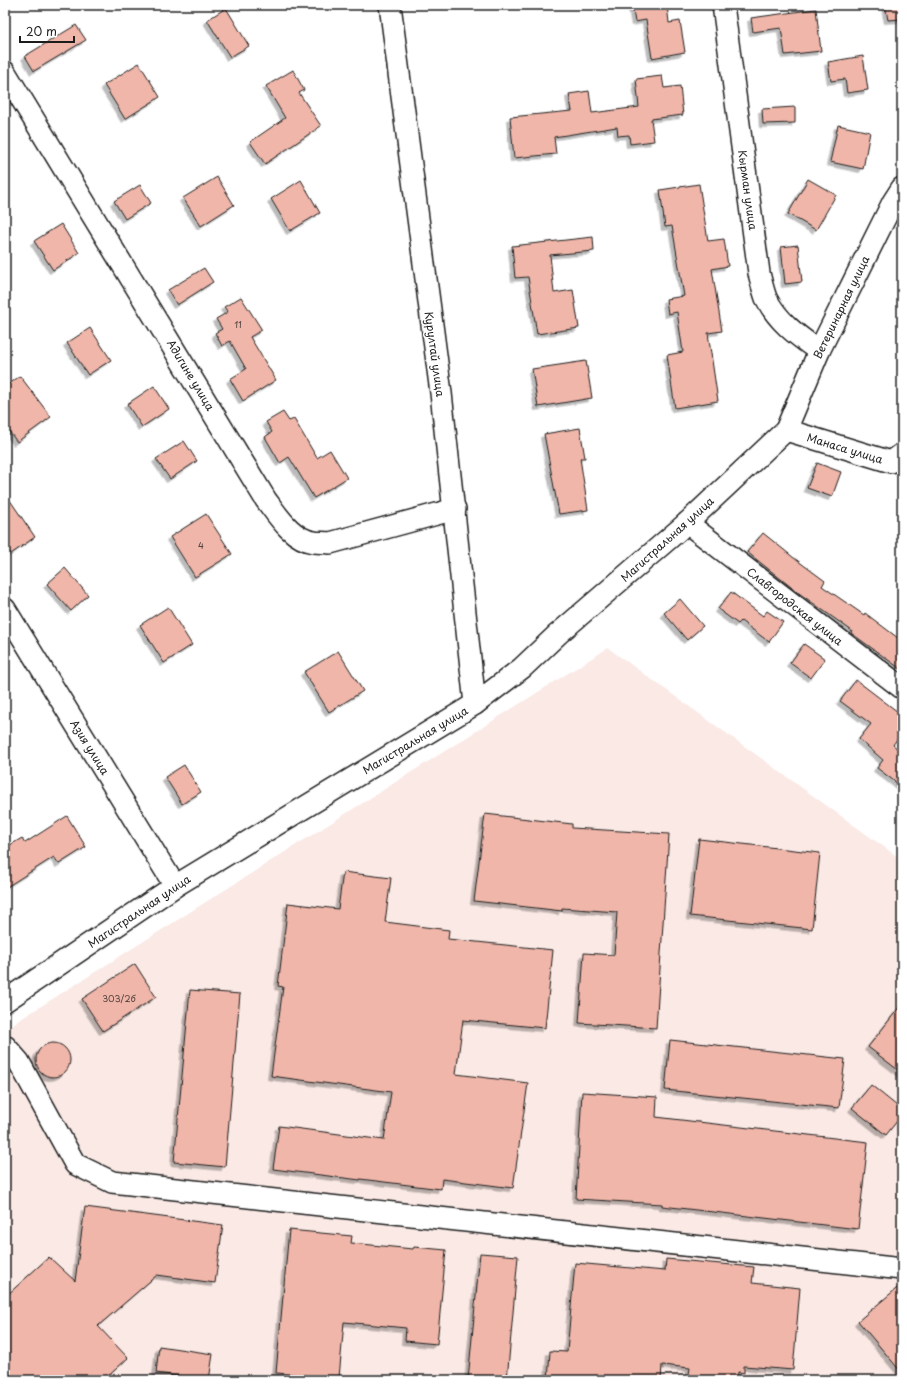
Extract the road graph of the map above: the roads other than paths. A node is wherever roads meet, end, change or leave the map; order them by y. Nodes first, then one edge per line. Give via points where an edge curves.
1 (390, 5) edge
2 (723, 5) edge
3 (5, 72) edge
4 (902, 188) edge
5 (819, 351) junction
6 (786, 430) junction
7 (902, 454) edge
8 (455, 509) junction
9 (688, 523) junction
10 (5, 609) edge
11 (902, 688) edge
12 (475, 704) junction
13 (175, 886) junction
14 (5, 1001) edge
15 (5, 1046) edge
16 (902, 1269) edge

1 - 8 street, Курултай улица
2 - 5 street, Кырман улица via 759,273 766,297 776,315 792,332
3 - 8 street, Адигине улица via 266,500 282,522 299,537 313,542 330,543
4 - 5 street, Ветеринарная улица
5 - 6 street, Ветеринарная улица
6 - 7 street, Манаса улица via 891,462
6 - 9 street, Магистральная улица
8 - 12 street, Курултай улица
9 - 11 street, Славгородская улица
9 - 12 street, Магистральная улица via 522,668
10 - 13 street, Азия улица
12 - 13 street, Магистральная улица
13 - 14 street, Магистральная улица
15 - 16 street via 19,1062 74,1164 112,1182

